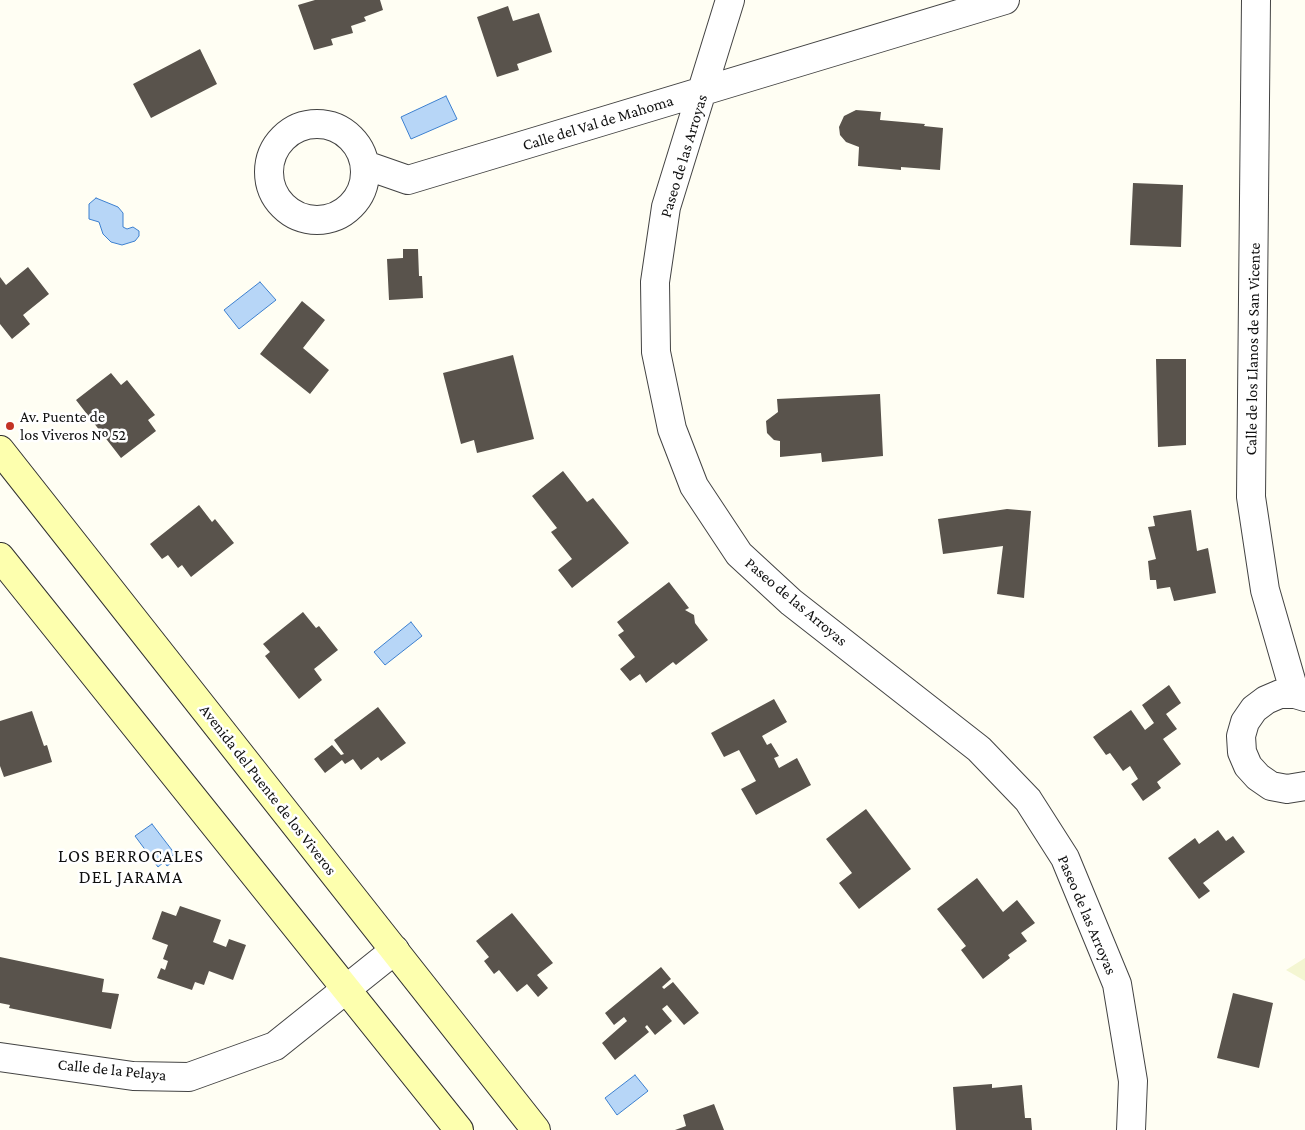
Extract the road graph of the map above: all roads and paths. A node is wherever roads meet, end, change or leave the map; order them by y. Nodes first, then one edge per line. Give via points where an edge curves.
1 (730, 0) edge
2 (1005, 0) edge
3 (1256, 0) edge
4 (703, 92) junction
5 (364, 165) dead end
6 (0, 450) edge
7 (0, 557) edge
8 (1300, 695) edge
9 (1305, 786) edge
10 (395, 950) junction
11 (348, 988) junction
12 (0, 1057) edge
13 (459, 1130) edge
14 (536, 1130) edge
15 (1131, 1130) edge

1 - 4 street, Paseo de las Arroyas
2 - 4 street, Calle del Val de Mahoma
3 - 8 street, Calle de los Llanos de San Vicente via 1251,497 1265,590
4 - 5 street, Calle del Val de Mahoma via 408,180
4 - 15 street, Paseo de las Arroyas via 666,207 655,282 656,352 672,429 694,486 739,554 791,602 979,749 1028,800 1065,858 1117,984 1133,1081
6 - 10 street, Avenida del Puente de los Viveros
7 - 11 street
8 - 9 street via 1280,694 1266,700 1254,709 1241,736 1242,752 1258,778 1270,786 1287,789
10 - 11 street, Calle de la Pelaya
10 - 14 street, Avenida del Puente de los Viveros
11 - 12 street, Calle de la Pelaya via 275,1046 190,1077 133,1076
11 - 13 street

